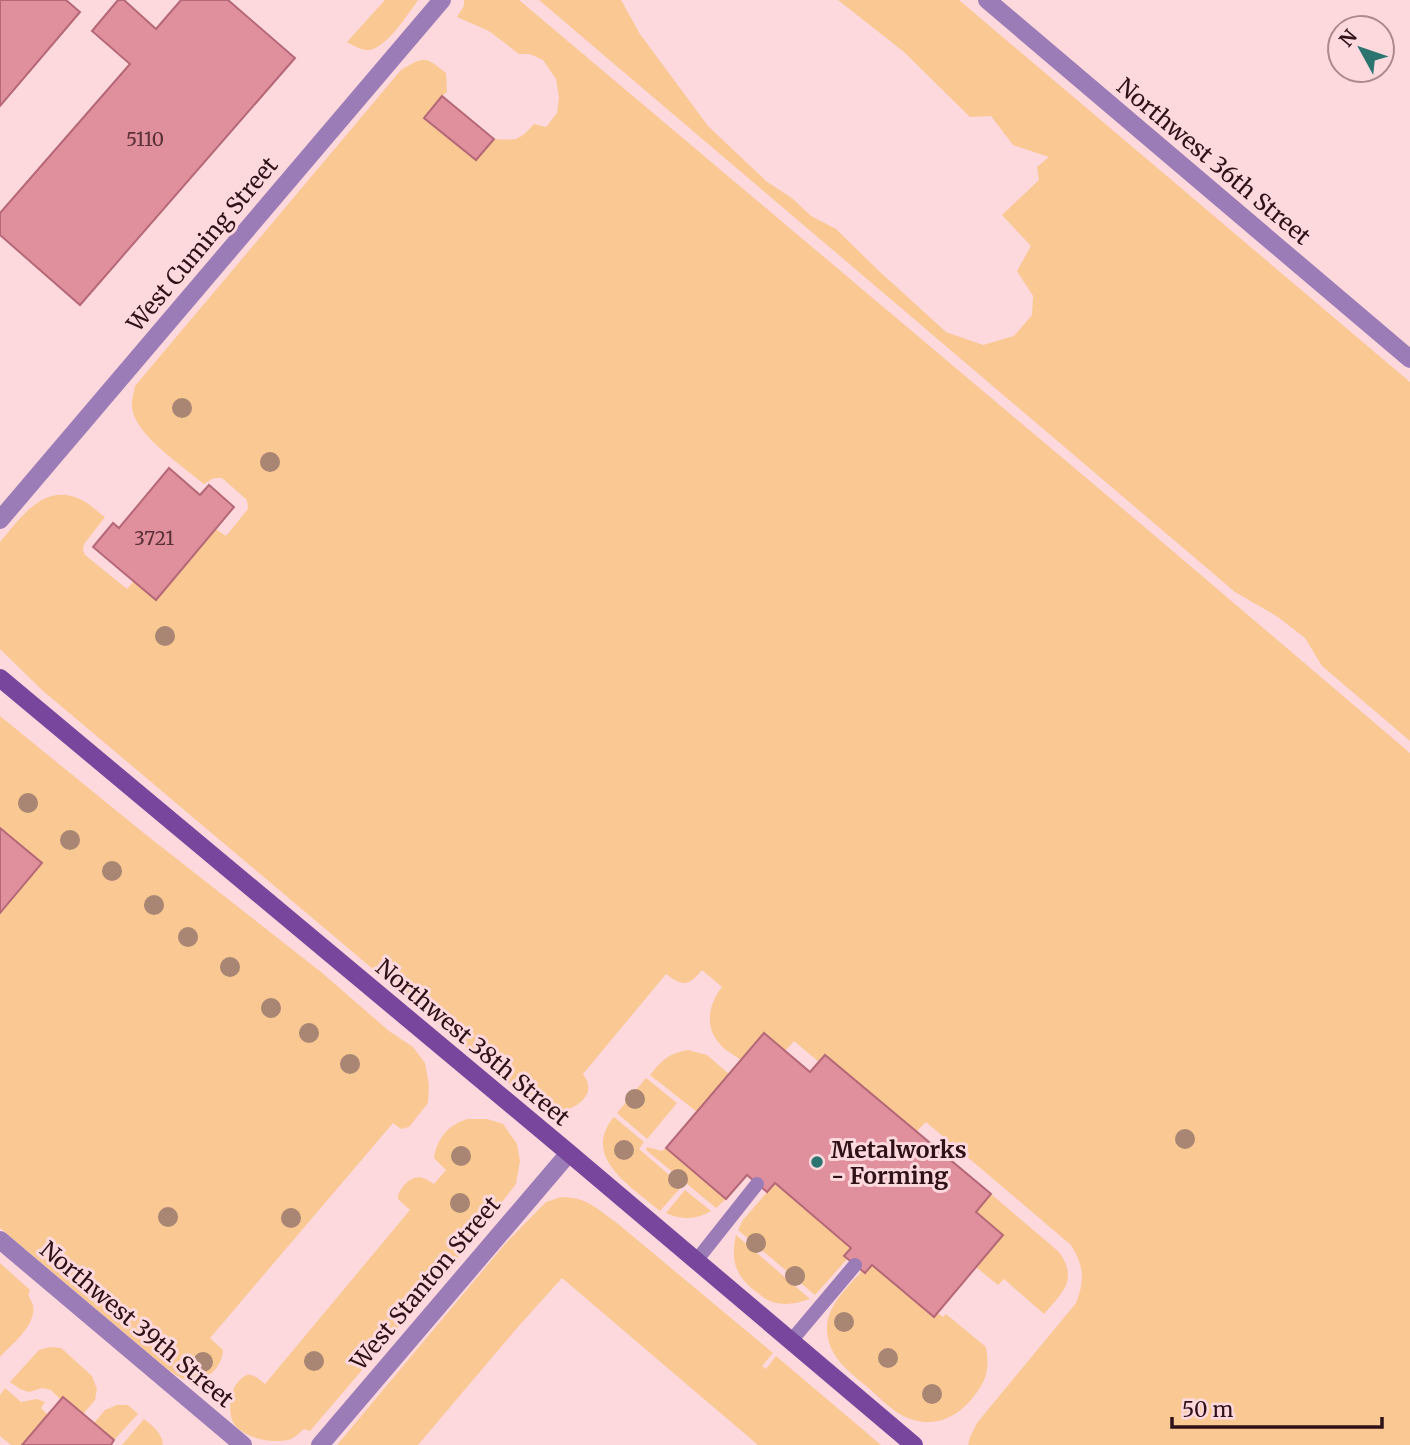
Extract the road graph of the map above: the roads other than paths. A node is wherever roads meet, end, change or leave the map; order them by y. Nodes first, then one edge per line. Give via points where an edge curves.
1 (442, 0) edge
2 (987, 0) edge
3 (1410, 359) edge
4 (0, 520) edge
5 (0, 678) edge
6 (569, 1153) junction
7 (757, 1184) dead end
8 (0, 1240) edge
9 (696, 1261) junction
10 (855, 1265) dead end
11 (791, 1341) junction
12 (243, 1445) edge
13 (320, 1445) edge
14 (914, 1445) edge

1 - 4 street, West Cuming Street
2 - 3 street, Northwest 36th Street
5 - 6 main road, Northwest 38th Street
6 - 9 main road, Northwest 38th Street
6 - 13 street, West Stanton Street
7 - 9 lane
8 - 12 street, Northwest 39th Street
9 - 11 main road, Northwest 38th Street
10 - 11 lane
11 - 14 main road, Northwest 38th Street

